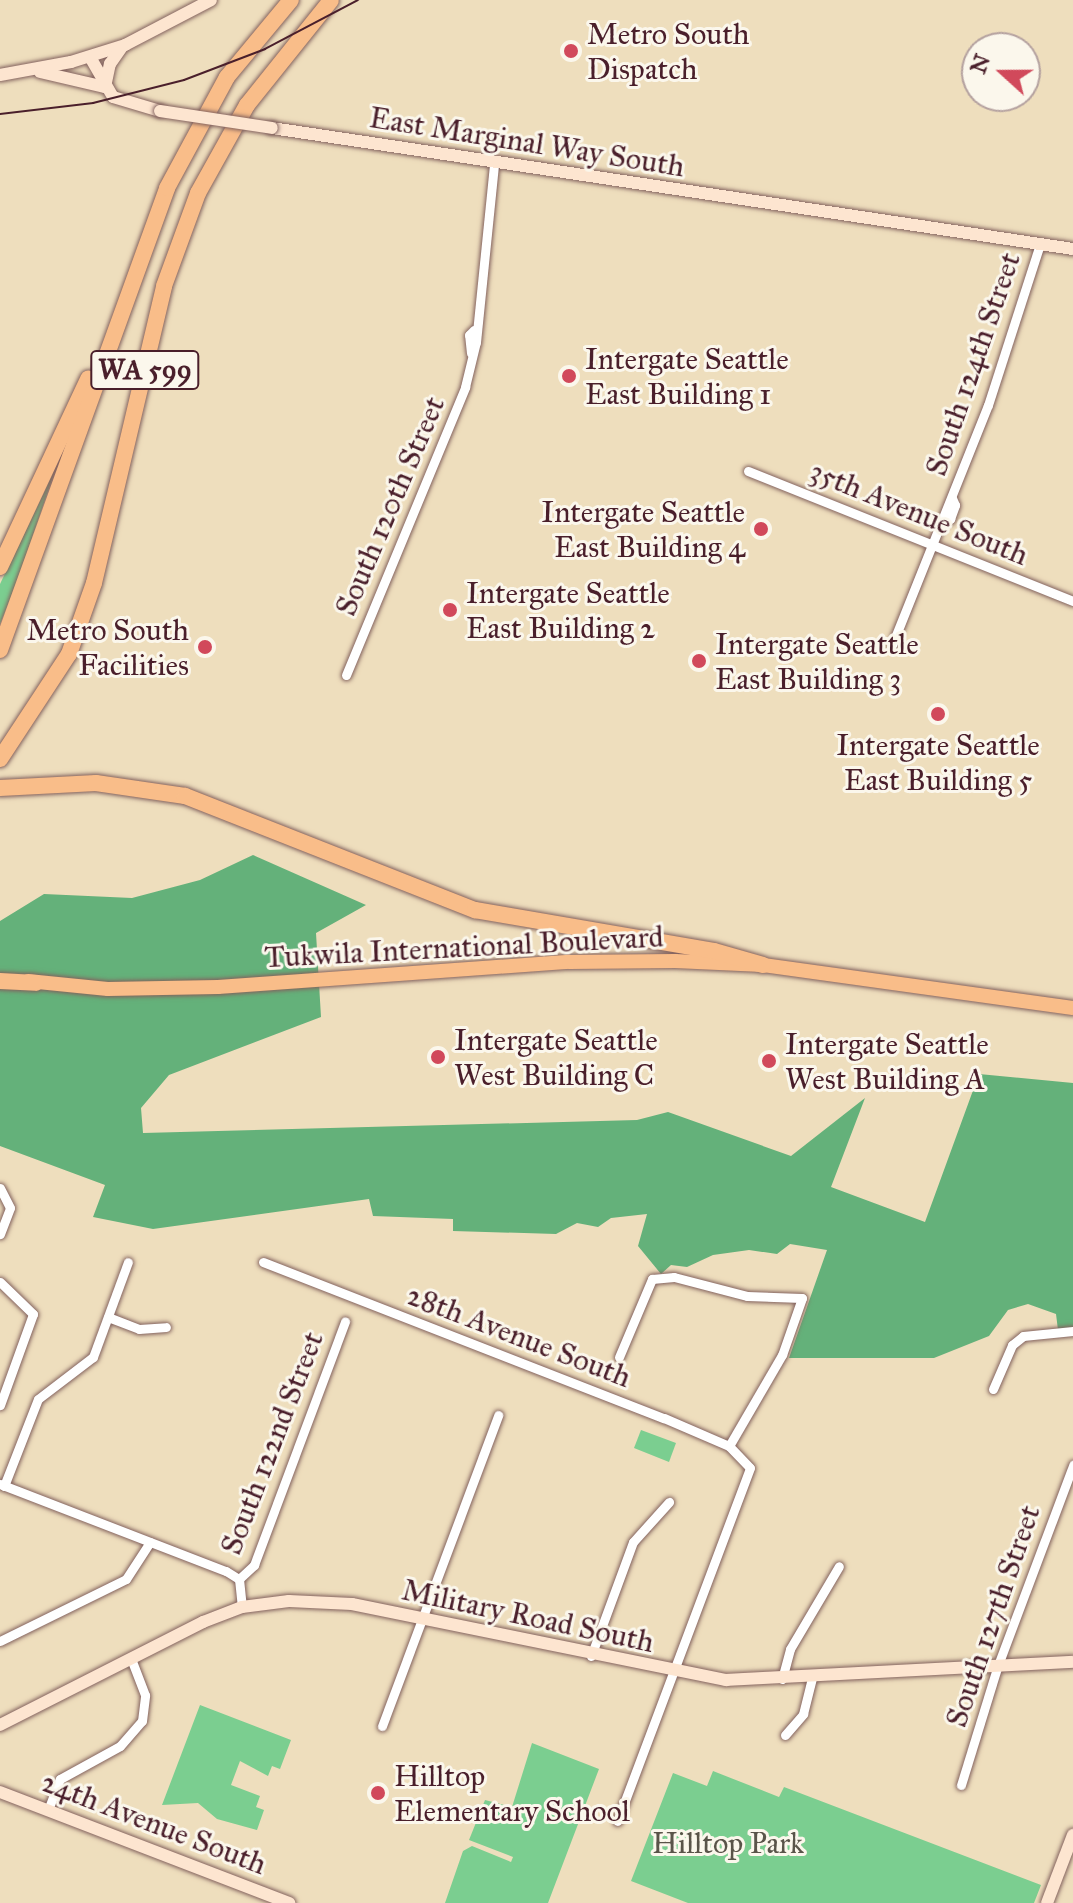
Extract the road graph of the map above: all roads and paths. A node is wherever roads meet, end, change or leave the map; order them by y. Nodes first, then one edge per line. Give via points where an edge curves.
1 (211, 0) edge
2 (291, 0) edge
3 (331, 0) edge
4 (125, 45) junction
5 (90, 57) junction
6 (33, 71) junction
7 (0, 75) edge
8 (105, 87) junction
9 (494, 164) junction
10 (1040, 244) junction
11 (1073, 249) edge
12 (114, 328) junction
13 (748, 471) dead end
14 (933, 544) junction
15 (0, 567) edge
16 (1073, 601) edge
17 (892, 645) dead end
18 (0, 650) edge
19 (346, 675) dead end
20 (30, 718) junction
21 (0, 759) edge
22 (0, 768) edge
23 (0, 788) edge
24 (763, 965) junction
25 (0, 975) edge
26 (0, 981) edge
27 (36, 983) junction
28 (1073, 1008) edge
29 (0, 1188) edge
30 (0, 1234) edge
31 (128, 1262) dead end
32 (263, 1262) dead end
33 (0, 1282) edge
34 (108, 1317) junction
35 (345, 1321) dead end
36 (166, 1327) dead end
37 (1073, 1331) edge
38 (619, 1357) dead end
39 (993, 1389) dead end
40 (0, 1405) edge
41 (498, 1415) dead end
42 (729, 1446) junction
43 (1073, 1465) edge
44 (2, 1485) edge
45 (669, 1502) dead end
46 (150, 1542) junction
47 (839, 1566) dead end
48 (239, 1579) junction
49 (242, 1607) junction
50 (422, 1620) junction
51 (0, 1641) edge
52 (591, 1656) junction
53 (131, 1659) junction
54 (1073, 1662) edge
55 (998, 1665) junction
56 (676, 1674) junction
57 (812, 1678) junction
58 (782, 1679) junction
59 (0, 1725) edge
60 (382, 1726) dead end
61 (785, 1735) dead end
62 (961, 1785) dead end
63 (0, 1792) edge
64 (48, 1810) junction
65 (617, 1821) dead end
66 (1073, 1835) edge
67 (289, 1903) edge
68 (1047, 1903) edge

1 - 4 street
2 - 12 highway, WA 599 via 227,77 190,139
3 - 20 highway, WA 599 via 247,105 192,206 164,286 94,583 69,654
4 - 5 street
4 - 8 street via 110,64
5 - 6 street
5 - 8 street
6 - 7 street
6 - 8 street
8 - 9 street, East Marginal Way South, bridge via 124,105
9 - 10 street, East Marginal Way South
9 - 19 street, South 120th Street via 465,387
10 - 11 street, East Marginal Way South
10 - 14 street, South 124th Street
12 - 15 highway
12 - 18 highway, WA 599
13 - 14 street, 35th Avenue South
14 - 16 street, 35th Avenue South
14 - 17 street, South 124th Street
20 - 21 highway, WA 599
20 - 22 highway
23 - 24 highway via 96,783 185,796 475,910 714,951
24 - 27 main road, Tukwila International Boulevard via 569,962 218,987 108,989
24 - 28 main road, Tukwila International Boulevard
25 - 27 main road, Tukwila International Boulevard
26 - 27 highway
29 - 30 street via 10,1208
31 - 34 street
32 - 42 street, 28th Avenue South
33 - 40 street via 33,1314
34 - 36 street via 139,1329
34 - 44 street via 87,1366 38,1399
35 - 48 street, South 122nd Street via 254,1565
37 - 39 street via 1023,1336 1012,1345
38 - 42 street via 652,1279 674,1277 747,1296 802,1298 782,1355
41 - 50 street
42 - 56 street, 28th Avenue South via 750,1468
43 - 55 street, South 127th Street
44 - 46 street
45 - 52 street via 629,1551
46 - 48 street
46 - 51 street via 126,1579
47 - 58 street via 790,1649
48 - 49 street
49 - 50 street, Military Road South via 320,1600
49 - 53 street, Military Road South
50 - 52 street, Military Road South
50 - 60 street
52 - 56 street, Military Road South
53 - 59 street, Military Road South
53 - 64 street via 145,1695 142,1721 120,1746 60,1779
54 - 55 street, Military Road South
55 - 57 street, Military Road South
55 - 62 street, South 127th Street
56 - 58 street, Military Road South
56 - 65 street
57 - 58 street, Military Road South
57 - 61 street via 803,1714
63 - 64 street, 24th Avenue South
64 - 67 street, 24th Avenue South
66 - 68 street

